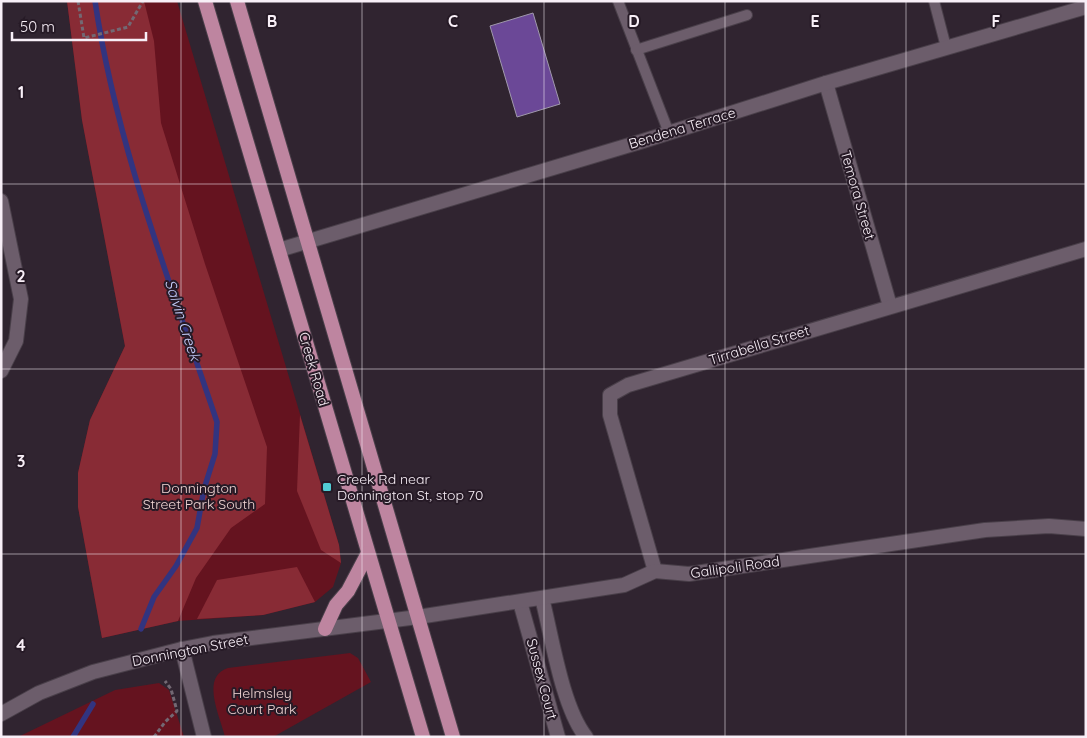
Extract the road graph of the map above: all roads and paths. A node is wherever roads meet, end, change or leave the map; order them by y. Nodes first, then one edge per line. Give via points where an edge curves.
1 (78, 1) edge
2 (143, 1) edge
3 (205, 1) edge
4 (237, 1) edge
5 (934, 1) edge
6 (619, 2) edge
7 (1086, 7) edge
8 (747, 16) dead end
9 (946, 47) junction
10 (636, 50) junction
11 (826, 83) junction
12 (669, 133) junction
13 (1, 201) edge
14 (308, 241) junction
15 (1086, 249) edge
16 (279, 250) junction
17 (890, 306) junction
18 (1, 371) edge
19 (1086, 529) edge
20 (368, 553) junction
21 (655, 571) junction
22 (542, 598) junction
23 (520, 602) junction
24 (418, 617) junction
25 (388, 621) junction
26 (325, 629) junction
27 (182, 649) junction
28 (165, 682) dead end
29 (1, 714) edge
30 (582, 731) edge
31 (558, 736) edge
32 (154, 737) edge
33 (204, 737) edge
34 (423, 737) edge
35 (453, 737) edge

1 - 2 path via 84,38 128,27
3 - 16 main road, Creek Road
4 - 14 main road
5 - 9 lane
6 - 10 lane
7 - 9 street, Bendena Terrace
8 - 10 lane
9 - 11 street, Bendena Terrace
10 - 12 lane
11 - 12 street, Bendena Terrace
11 - 17 street, Temora Street
12 - 14 street, Bendena Terrace
13 - 18 street via 21,299 16,341
14 - 16 street, Bendena Terrace
14 - 24 main road
15 - 17 street, Tirrabella Street
16 - 20 main road, Creek Road
17 - 21 street, Tirrabella Street via 628,385 610,395 610,415
19 - 21 street, Gallipoli Road via 1049,526 985,530 689,574
20 - 25 main road, Creek Road
20 - 26 main road
21 - 22 street, Gallipoli Road via 624,585
22 - 23 street, Gallipoli Road
22 - 30 street, Sussex Court via 566,695
23 - 24 street, Gallipoli Road
23 - 31 street, Sussex Court
24 - 25 street, Gallipoli Road
24 - 35 main road
25 - 26 street, Donnington Street
25 - 34 main road, Creek Road
26 - 27 street, Donnington Street
27 - 29 street, Donnington Street via 93,672 39,693
27 - 33 street
28 - 32 path via 171,689 177,711
30 - 31 street, Sussex Court

